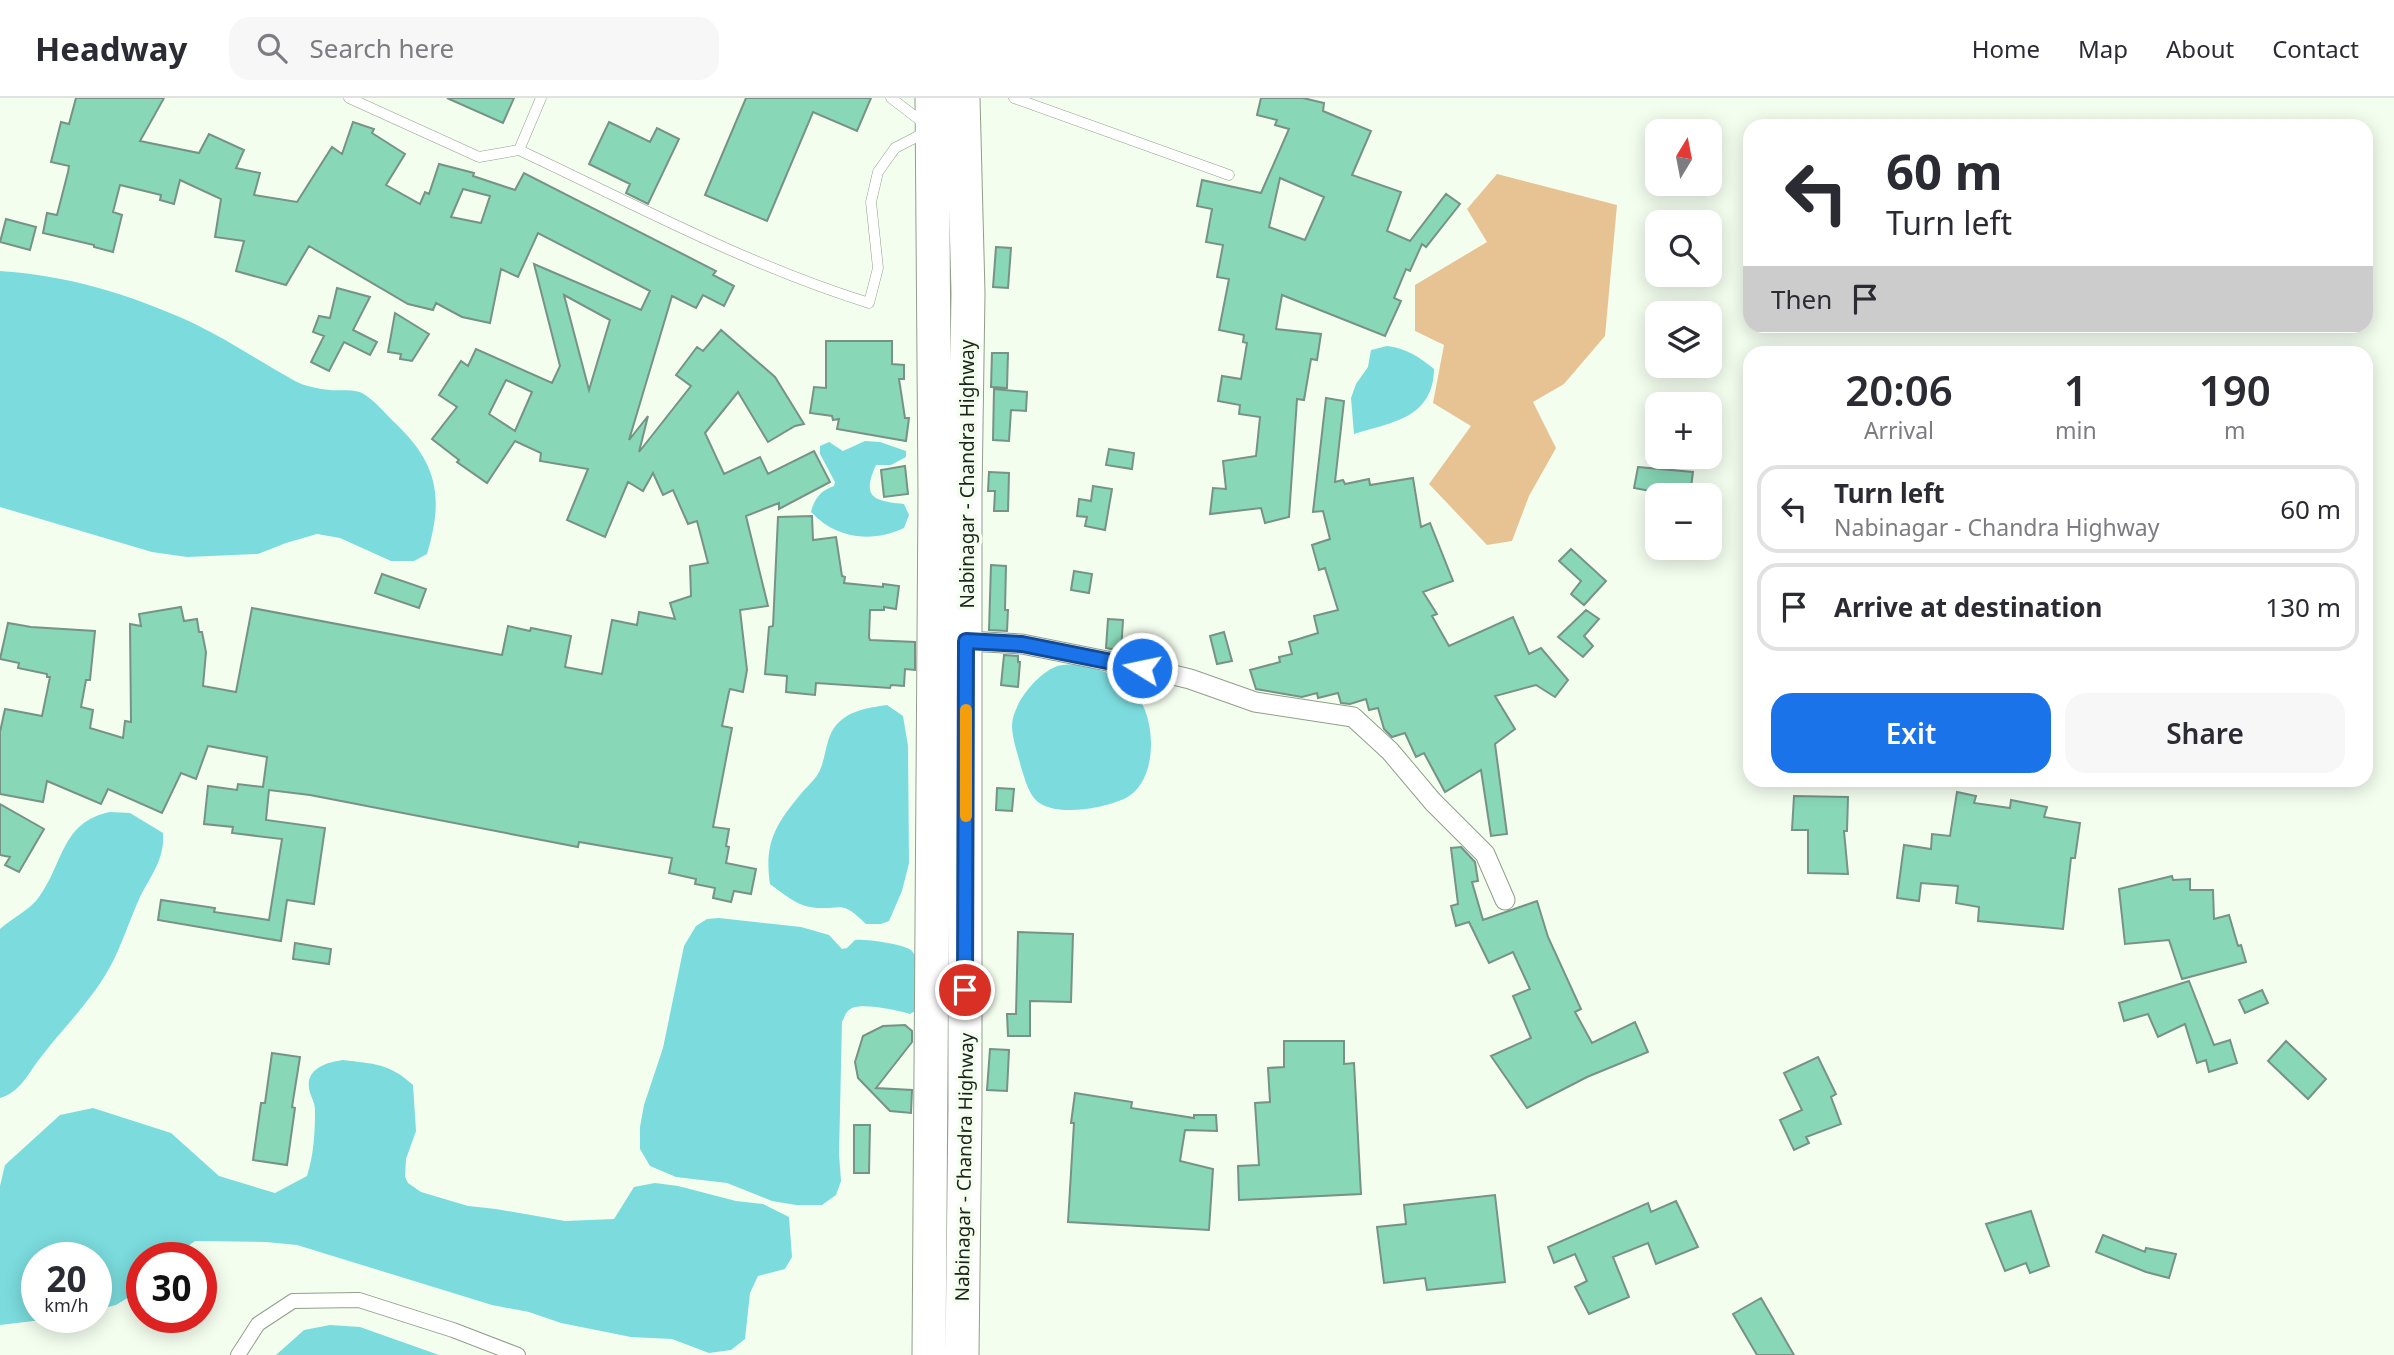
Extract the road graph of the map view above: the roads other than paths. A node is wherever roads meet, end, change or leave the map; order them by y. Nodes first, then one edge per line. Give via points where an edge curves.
1 (349, 98) edge
2 (541, 98) edge
3 (891, 98) edge
4 (963, 98) edge
5 (1014, 98) edge
6 (932, 114) edge
7 (519, 150) junction
8 (1229, 175) dead end
9 (966, 641) junction
10 (1505, 900) dead end
11 (238, 1355) edge
12 (518, 1355) edge
13 (929, 1355) edge
14 (962, 1355) edge

1 - 7 lane via 479,157
2 - 7 lane
3 - 6 lane
4 - 9 highway, Nabinagar - Chandra Highway via 968,293
5 - 8 lane
6 - 7 lane via 895,148 878,172 871,202 878,268 869,303 740,255
6 - 13 highway, Nabinagar - Chandra Highway
9 - 10 street via 1022,644 1157,671 1255,702 1353,717 1485,854
9 - 14 highway, Nabinagar - Chandra Highway
11 - 12 street via 258,1324 293,1301 359,1300

